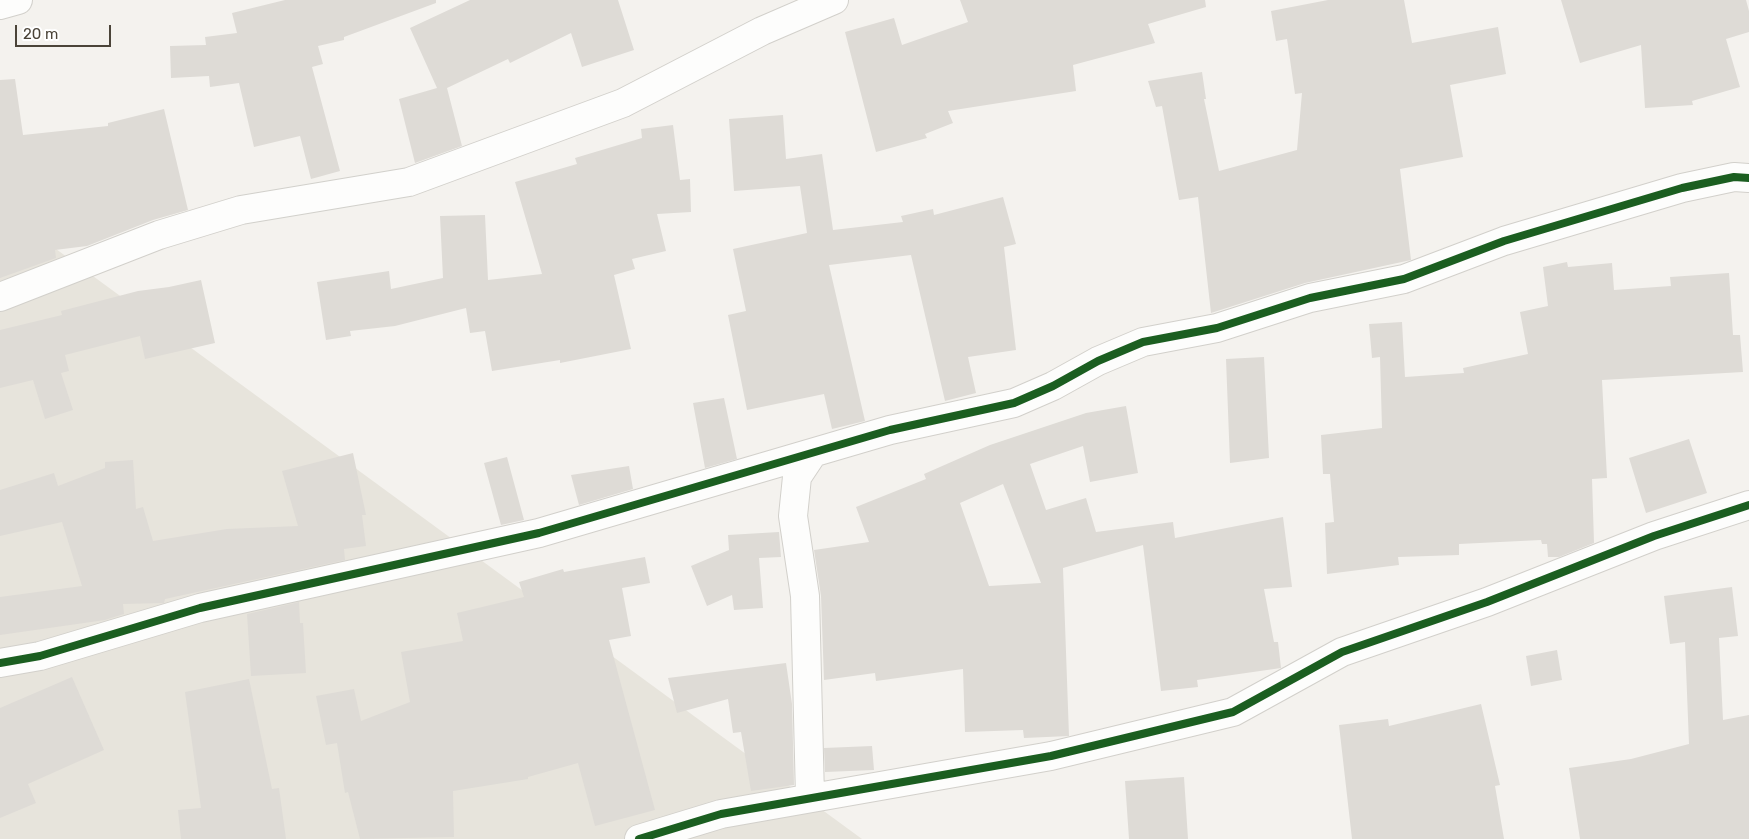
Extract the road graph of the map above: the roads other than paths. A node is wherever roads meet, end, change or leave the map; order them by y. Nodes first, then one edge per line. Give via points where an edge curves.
1 (18, 0) edge
2 (834, 0) edge
3 (0, 5) edge
4 (1749, 178) edge
5 (0, 298) edge
6 (813, 453) junction
7 (1749, 505) edge
8 (0, 662) edge
9 (810, 797) junction
10 (639, 839) edge

1 - 3 street
2 - 5 street via 762,31 623,103 409,182 241,210 159,235
4 - 6 street via 1734,177 1682,188 1504,241 1404,279 1310,298 1217,328 1143,342 1014,403 890,430
6 - 8 street via 539,533 200,608 40,656
6 - 9 street via 797,477 793,516 805,596
7 - 9 street via 1654,536 1487,602 1342,652 1233,712 1050,756
9 - 10 street via 721,814

